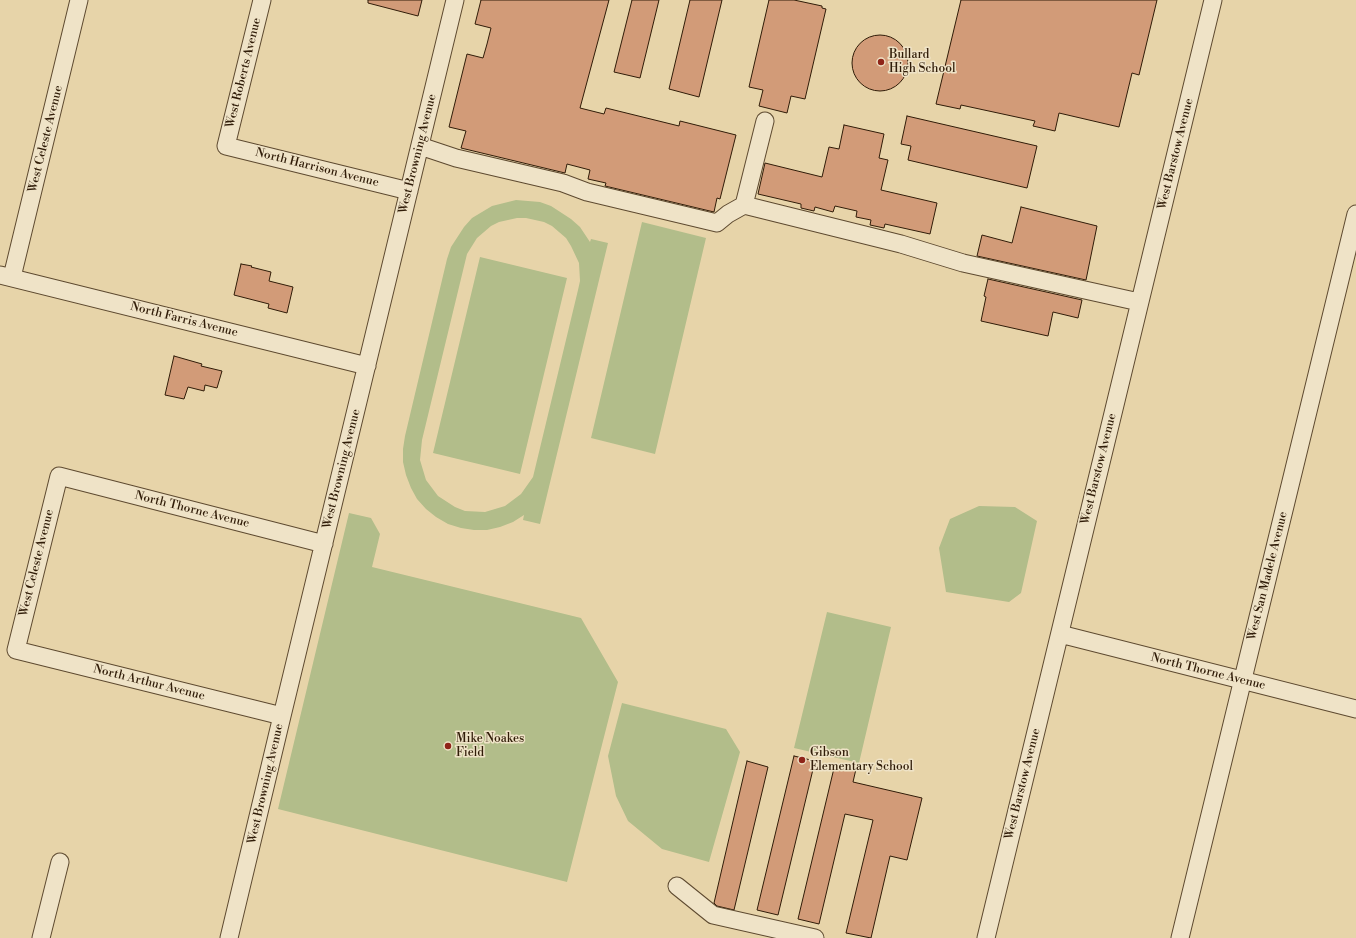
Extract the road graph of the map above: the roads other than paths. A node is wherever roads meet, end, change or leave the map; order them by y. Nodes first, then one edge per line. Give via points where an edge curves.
1 (79, 0) edge
2 (262, 0) edge
3 (455, 0) edge
4 (1213, 0) edge
5 (765, 121) dead end
6 (226, 146) joint
7 (420, 146) junction
8 (409, 191) junction
9 (744, 205) junction
10 (1356, 214) edge
11 (6, 276) edge
12 (1139, 302) junction
13 (367, 366) junction
14 (59, 476) joint
15 (324, 544) junction
16 (1060, 634) junction
17 (16, 650) joint
18 (1243, 680) junction
19 (1356, 709) edge
20 (282, 716) junction
21 (60, 862) dead end
22 (677, 886) dead end
23 (41, 938) edge
24 (229, 938) edge
25 (815, 938) edge
26 (986, 938) edge
27 (1180, 938) edge

1 - 11 street, West Celeste Avenue
2 - 6 street, West Roberts Avenue
3 - 7 street, West Browning Avenue
4 - 12 street, West Barstow Avenue
5 - 9 street
6 - 8 street, North Harrison Avenue
7 - 8 street, West Browning Avenue
7 - 9 street via 456,158 563,183 587,192 717,223
8 - 13 street, West Browning Avenue
9 - 12 street via 963,262
10 - 18 street, West San Madele Avenue
11 - 13 street, North Farris Avenue
12 - 16 street, West Barstow Avenue
13 - 15 street, West Browning Avenue
14 - 15 street, North Thorne Avenue
14 - 17 street, West Celeste Avenue
15 - 20 street, West Browning Avenue
16 - 18 street, North Thorne Avenue
16 - 26 street, West Barstow Avenue
17 - 20 street, North Arthur Avenue
18 - 19 street, North Thorne Avenue
18 - 27 street, West San Madele Avenue
20 - 24 street, West Browning Avenue
21 - 23 street
22 - 25 street via 713,915

